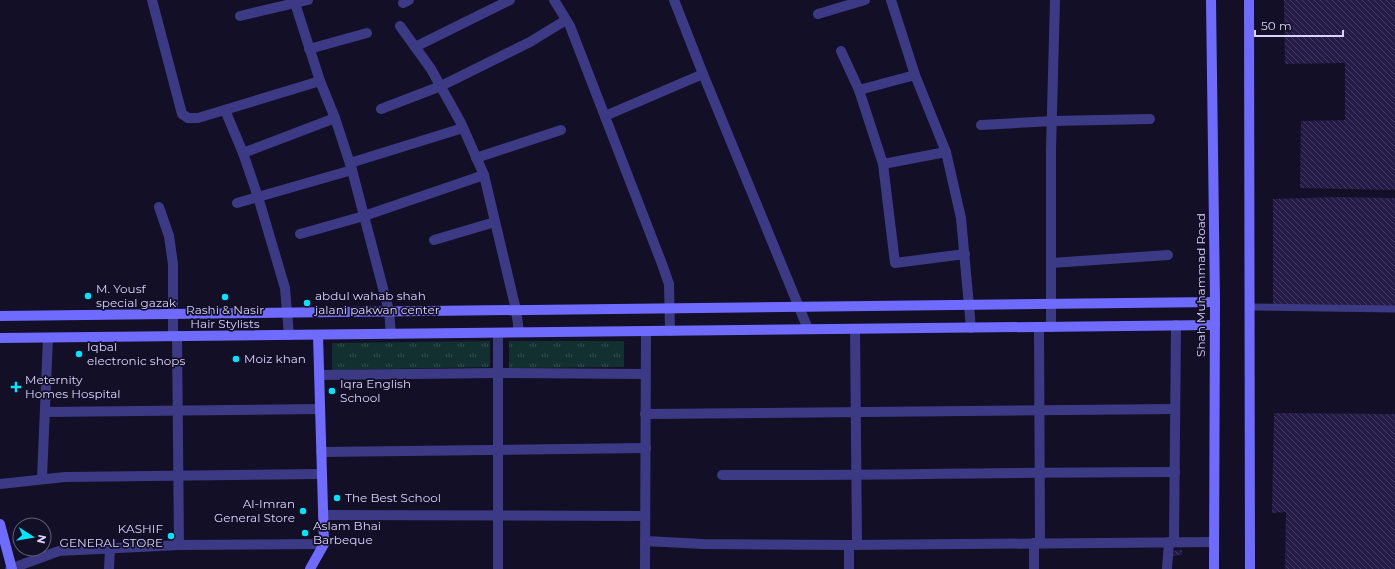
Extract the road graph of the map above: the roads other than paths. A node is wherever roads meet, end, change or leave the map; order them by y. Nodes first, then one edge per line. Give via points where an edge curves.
1 (152, 0) edge
2 (308, 0) edge
3 (510, 0) edge
4 (554, 0) edge
5 (674, 0) edge
6 (865, 0) edge
7 (891, 0) edge
8 (1055, 0) edge
9 (1211, 0) edge
10 (1249, 0) edge
11 (294, 2) edge
12 (818, 14) dead end
13 (240, 16) dead end
14 (566, 20) junction
15 (400, 26) dead end
16 (367, 33) dead end
17 (415, 47) junction
18 (309, 49) junction
19 (841, 51) dead end
20 (703, 74) junction
21 (915, 75) junction
22 (320, 81) junction
23 (441, 86) junction
24 (859, 90) junction
25 (381, 109) dead end
26 (225, 110) junction
27 (605, 116) junction
28 (335, 118) junction
29 (1150, 119) dead end
30 (1052, 121) junction
31 (981, 125) dead end
32 (463, 128) junction
33 (561, 130) dead end
34 (946, 152) junction
35 (243, 153) junction
36 (476, 158) junction
37 (883, 164) junction
38 (351, 167) junction
39 (484, 175) junction
40 (258, 197) junction
41 (237, 203) dead end
42 (159, 207) dead end
43 (364, 216) junction
44 (495, 222) junction
45 (300, 234) dead end
46 (434, 240) dead end
47 (964, 254) junction
48 (1168, 255) dead end
49 (1051, 263) junction
50 (1215, 302) junction
51 (1051, 304) junction
52 (969, 305) junction
53 (798, 307) junction
54 (1249, 307) junction
55 (670, 308) junction
56 (1395, 309) edge
57 (516, 310) junction
58 (390, 312) junction
59 (286, 313) junction
60 (173, 314) junction
61 (0, 316) edge
62 (1176, 325) junction
63 (1215, 325) junction
64 (1039, 327) junction
65 (1052, 327) junction
66 (971, 328) junction
67 (808, 329) junction
68 (855, 329) junction
69 (646, 331) junction
70 (670, 331) junction
71 (519, 332) junction
72 (498, 333) junction
73 (391, 334) junction
74 (289, 335) junction
75 (318, 335) junction
76 (175, 336) junction
77 (0, 338) edge
78 (48, 338) junction
79 (498, 373) junction
80 (645, 374) junction
81 (319, 375) junction
82 (1175, 409) junction
83 (320, 410) junction
84 (177, 411) junction
85 (1039, 411) junction
86 (46, 412) junction
87 (856, 412) junction
88 (645, 414) junction
89 (646, 448) junction
90 (498, 450) junction
91 (321, 452) junction
92 (1040, 472) junction
93 (1175, 472) junction
94 (322, 474) junction
95 (722, 475) dead end
96 (178, 476) junction
97 (856, 476) junction
98 (42, 478) junction
99 (0, 484) edge
100 (323, 515) junction
101 (498, 516) junction
102 (645, 516) junction
103 (0, 524) edge
104 (645, 541) junction
105 (1171, 542) junction
106 (1214, 542) junction
107 (1037, 543) junction
108 (324, 544) junction
109 (178, 545) junction
110 (853, 545) junction
111 (110, 548) junction
112 (11, 569) edge
113 (109, 569) edge
114 (310, 569) edge
115 (498, 569) edge
116 (646, 569) edge
117 (849, 569) edge
118 (1034, 569) edge
119 (1168, 569) edge
120 (1214, 569) edge
121 (1250, 569) edge

1 - 26 street via 182,114 188,118 198,118
2 - 11 street
3 - 17 street
4 - 14 street
5 - 20 street
6 - 12 street
7 - 21 street
8 - 30 street
9 - 50 street, Shah Muhammad Road
10 - 54 street
11 - 13 street
11 - 18 street
14 - 23 street via 530,42
14 - 27 street
15 - 17 street
16 - 18 street
17 - 23 street
18 - 22 street
19 - 24 street
20 - 27 street
20 - 53 street
21 - 24 street
21 - 34 street
22 - 26 street
22 - 28 street
23 - 25 street
23 - 32 street
24 - 37 street
26 - 35 street
27 - 55 street via 669,284
28 - 35 street
28 - 38 street
29 - 30 street
30 - 31 street
30 - 49 street
32 - 36 street
32 - 38 street
33 - 36 street
34 - 37 street
34 - 47 street via 961,218
35 - 40 street
36 - 39 street
37 - 47 street via 895,263
38 - 40 street
38 - 43 street
39 - 43 street
39 - 44 street
40 - 41 street
40 - 59 street via 285,288
42 - 60 street via 169,236 173,264
43 - 45 street
43 - 58 street
44 - 46 street
44 - 57 street
47 - 52 street
48 - 49 street
49 - 51 street
50 - 51 street
50 - 63 street, Shah Muhammad Road
51 - 52 street
51 - 65 street
52 - 53 street
52 - 66 street
53 - 55 street
53 - 67 street
54 - 56 lane
54 - 121 street
55 - 57 street
55 - 70 street
57 - 58 street
57 - 71 street
58 - 59 street
58 - 73 street
59 - 60 street
59 - 74 street
60 - 61 street
60 - 76 street
62 - 63 street
62 - 65 street
62 - 82 street
63 - 106 street, Shah Muhammad Road
64 - 65 street
64 - 66 street
64 - 85 street
66 - 68 street
67 - 68 street
67 - 70 street
68 - 87 street
69 - 70 street
69 - 71 street
69 - 80 street
71 - 72 street
72 - 73 street
72 - 79 street
73 - 75 street
74 - 75 street
74 - 76 street
75 - 81 street
76 - 78 street
76 - 84 street
77 - 78 street
78 - 86 street
79 - 80 street
79 - 81 street
79 - 90 street
80 - 88 street
81 - 83 street
82 - 85 street
82 - 93 street
83 - 84 street
83 - 91 street
84 - 86 street
84 - 96 street
85 - 87 street
85 - 92 street
86 - 98 street
87 - 88 street
87 - 97 street
88 - 89 street
89 - 90 street
89 - 102 street
90 - 91 street
90 - 101 street
91 - 94 street
92 - 93 street
92 - 97 street
92 - 107 street
93 - 105 street
94 - 96 street
94 - 100 street
95 - 97 street
96 - 98 street
96 - 109 street
97 - 110 street
98 - 99 street
100 - 101 street
100 - 108 street
101 - 102 street
101 - 115 street
102 - 104 street
103 - 112 street
104 - 110 street
104 - 116 street
105 - 106 street
105 - 107 street
105 - 119 street
106 - 120 street, Shah Muhammad Road
107 - 110 street
107 - 118 street
108 - 109 street
108 - 114 street
109 - 111 street
110 - 117 street
111 - 112 street via 59,551
111 - 113 street

